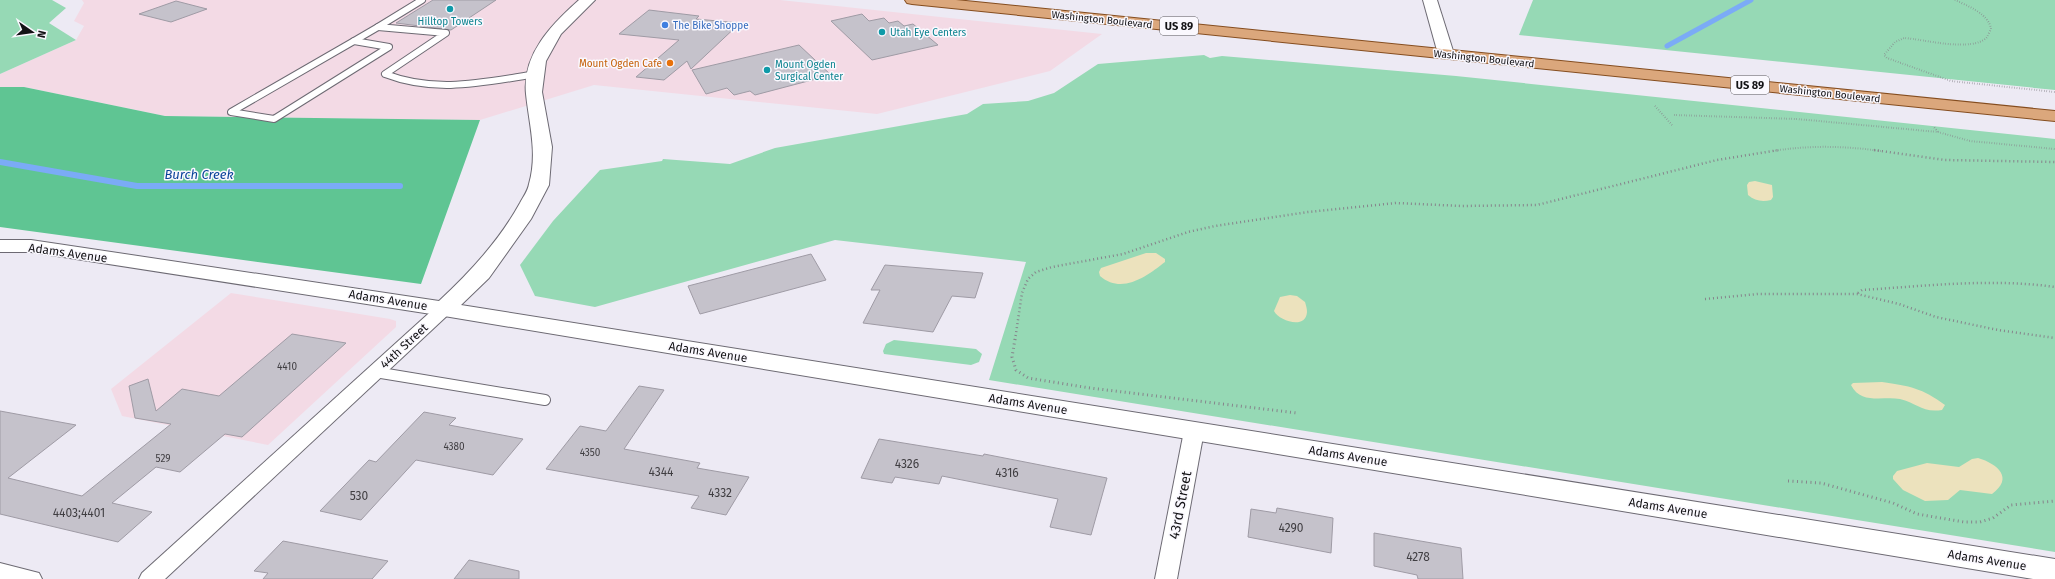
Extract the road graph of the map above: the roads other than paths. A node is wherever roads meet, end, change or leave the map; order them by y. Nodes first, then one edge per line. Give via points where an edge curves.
1 (422, 0) edge
2 (588, 0) edge
3 (912, 0) edge
4 (1430, 0) edge
5 (378, 27) junction
6 (353, 41) junction
7 (1446, 54) junction
8 (537, 74) junction
9 (2055, 116) edge
10 (0, 246) edge
11 (444, 309) junction
12 (375, 372) junction
13 (545, 400) dead end
14 (1194, 431) junction
15 (2055, 571) edge
16 (0, 572) edge
17 (31, 579) edge
18 (150, 579) edge
19 (1166, 579) edge

1 - 5 lane
2 - 8 street, 44th Street via 554,32 538,61
3 - 7 main road, Washington Boulevard / US 89
4 - 7 street
5 - 6 lane
5 - 8 lane via 446,33 385,74 401,82 431,86 461,85
6 - 6 lane via 339,49 231,112 274,119 389,48
7 - 9 main road, Washington Boulevard / US 89
8 - 11 street, 44th Street via 534,92 543,147 539,185 521,219 481,273
10 - 11 street, Adams Avenue via 31,246
11 - 12 street, 44th Street
11 - 14 street, Adams Avenue
12 - 13 lane
12 - 18 street, 44th Street
14 - 15 street, Adams Avenue
14 - 19 street, 43rd Street
16 - 17 street

